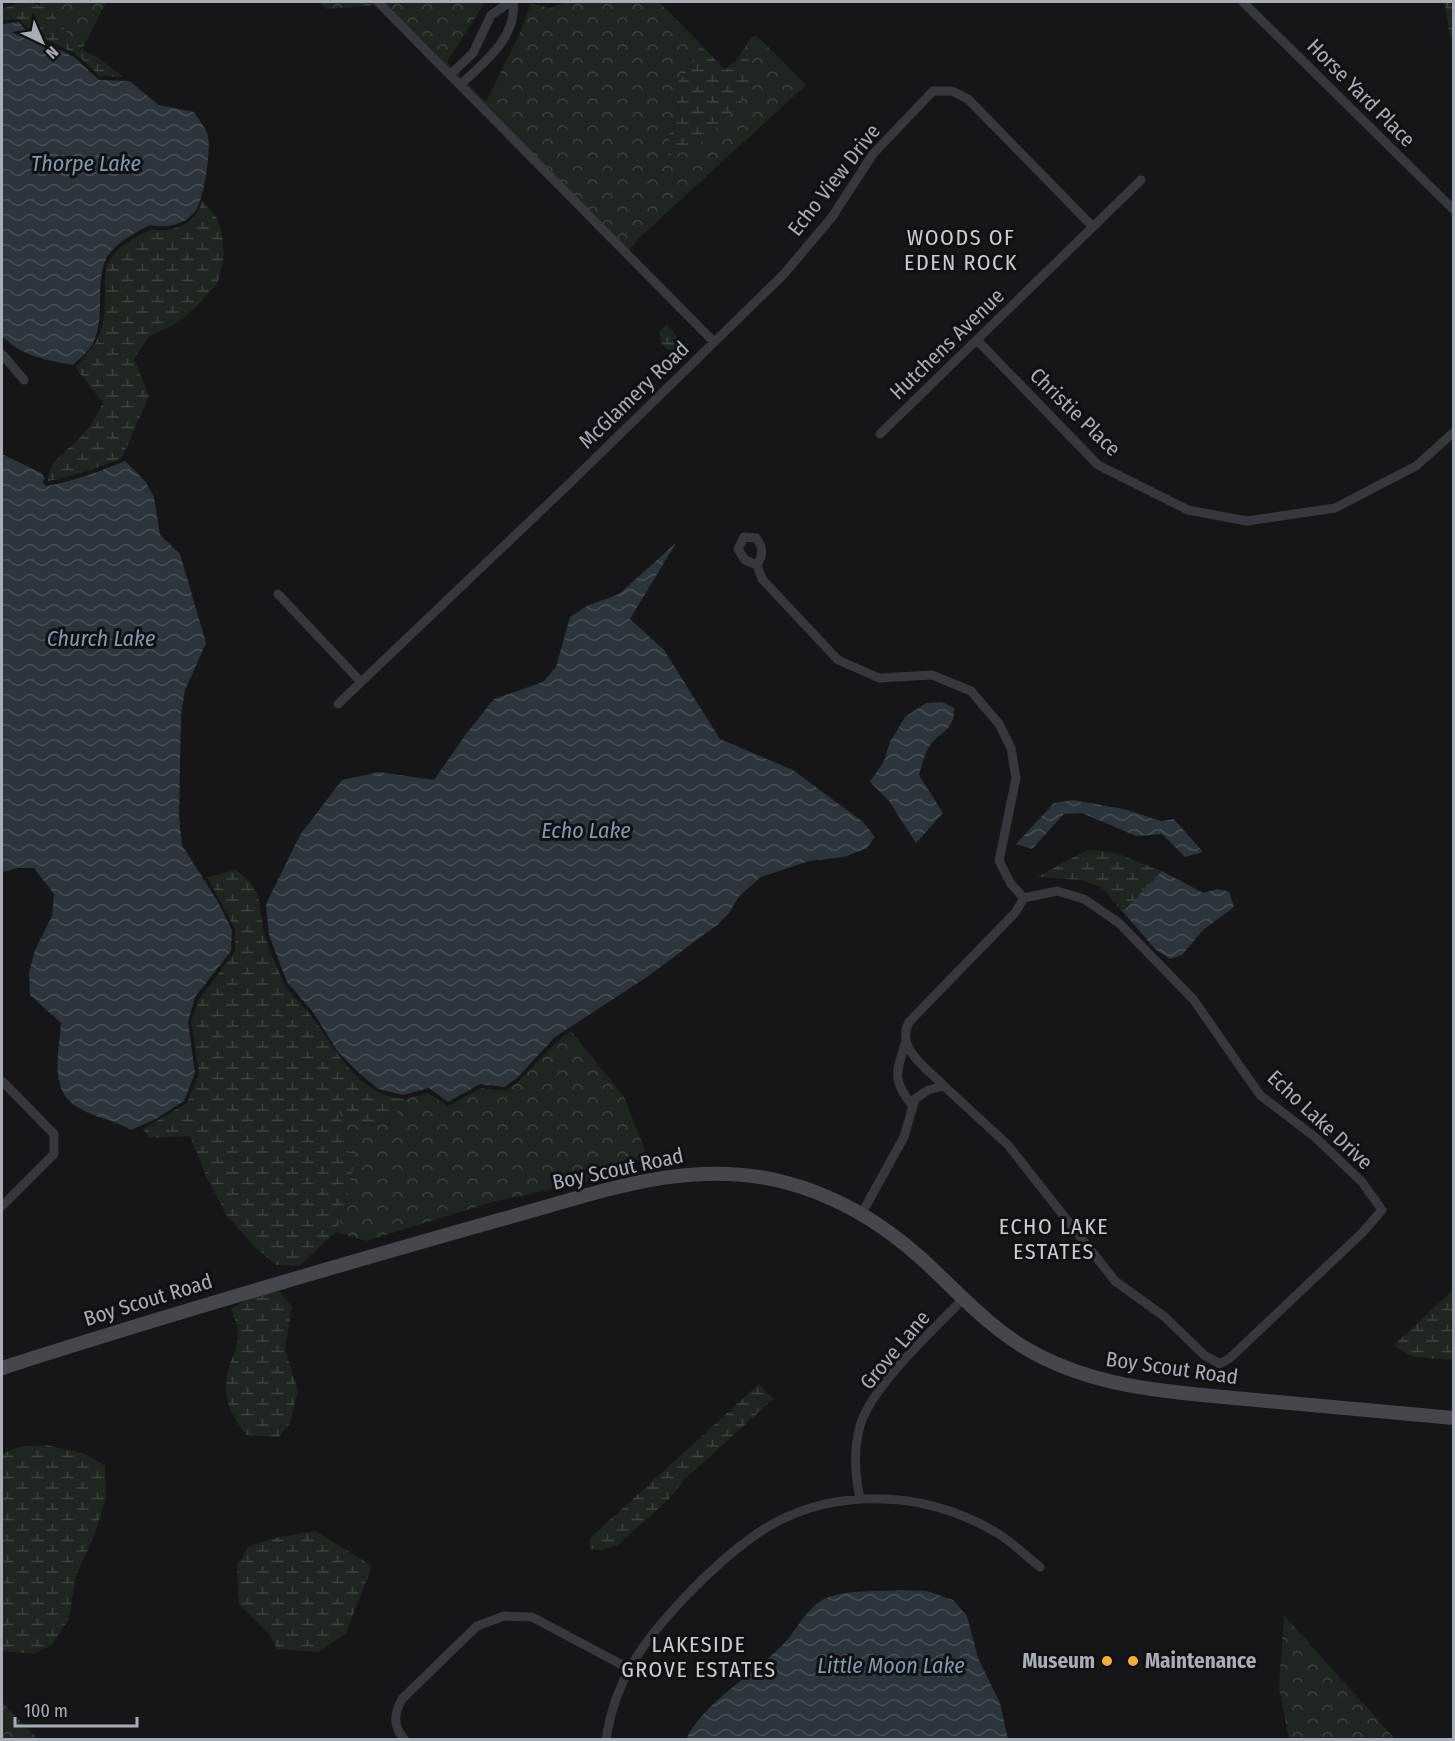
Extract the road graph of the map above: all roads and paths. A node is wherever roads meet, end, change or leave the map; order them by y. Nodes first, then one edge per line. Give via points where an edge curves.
1 (378, 2) edge
2 (512, 2) edge
3 (1243, 2) edge
4 (450, 75) junction
5 (460, 85) junction
6 (1141, 180) dead end
7 (1454, 210) edge
8 (1093, 227) junction
9 (977, 340) junction
10 (714, 342) junction
11 (2, 354) edge
12 (24, 380) dead end
13 (1454, 432) edge
14 (880, 434) dead end
15 (757, 566) dead end
16 (278, 594) dead end
17 (361, 682) junction
18 (338, 704) dead end
19 (1024, 898) junction
20 (904, 1044) junction
21 (2, 1081) edge
22 (944, 1086) junction
23 (912, 1105) junction
24 (2, 1206) edge
25 (862, 1213) junction
26 (963, 1299) junction
27 (2, 1368) edge
28 (1454, 1418) edge
29 (860, 1499) junction
30 (1040, 1567) dead end
31 (628, 1668) junction
32 (405, 1740) edge
33 (606, 1740) edge

1 - 4 street, McGlamery Road
2 - 4 street via 491,15 473,53
2 - 5 street via 512,25 504,39
3 - 7 street, Horse Yard Place
4 - 5 street, McGlamery Road
5 - 10 street, McGlamery Road
6 - 8 street, Hutchens Avenue
8 - 9 street, Hutchens Avenue
8 - 10 street, Echo View Drive via 968,99 952,91 933,92 873,154 832,217 784,274
9 - 13 street, Christie Place via 1098,465 1188,510 1246,521 1335,508 1416,466
9 - 14 street, Hutchens Avenue
10 - 17 street, McGlamery Road
11 - 12 street
15 - 19 street via 762,579 838,660 879,678 932,675 971,691 999,724 1011,748 1016,778 999,861
16 - 17 street
17 - 18 street, McGlamery Road
19 - 20 street via 1015,913 915,1013 904,1032
19 - 22 street, Echo Lake Drive via 1057,891 1084,899 1119,923 1193,999 1260,1095 1316,1138 1362,1182 1382,1210 1220,1364 1115,1281 1008,1145
20 - 22 street, Echo Lake Drive
20 - 23 street via 898,1088
21 - 24 street via 54,1134 54,1154
22 - 23 street via 923,1092
23 - 25 street via 904,1137
25 - 26 street, Boy Scout Road via 897,1237
25 - 27 street, Boy Scout Road via 814,1191 762,1177 704,1173 654,1178 193,1307
26 - 28 street, Boy Scout Road via 1029,1350 1107,1382
26 - 29 street, Grove Lane via 889,1378 860,1424 855,1475
29 - 30 street via 906,1499 956,1512 999,1534
29 - 31 street via 823,1504 756,1534 717,1564 653,1630
31 - 32 street via 532,1617 504,1616 477,1626 402,1699 395,1724
31 - 33 street via 610,1715

